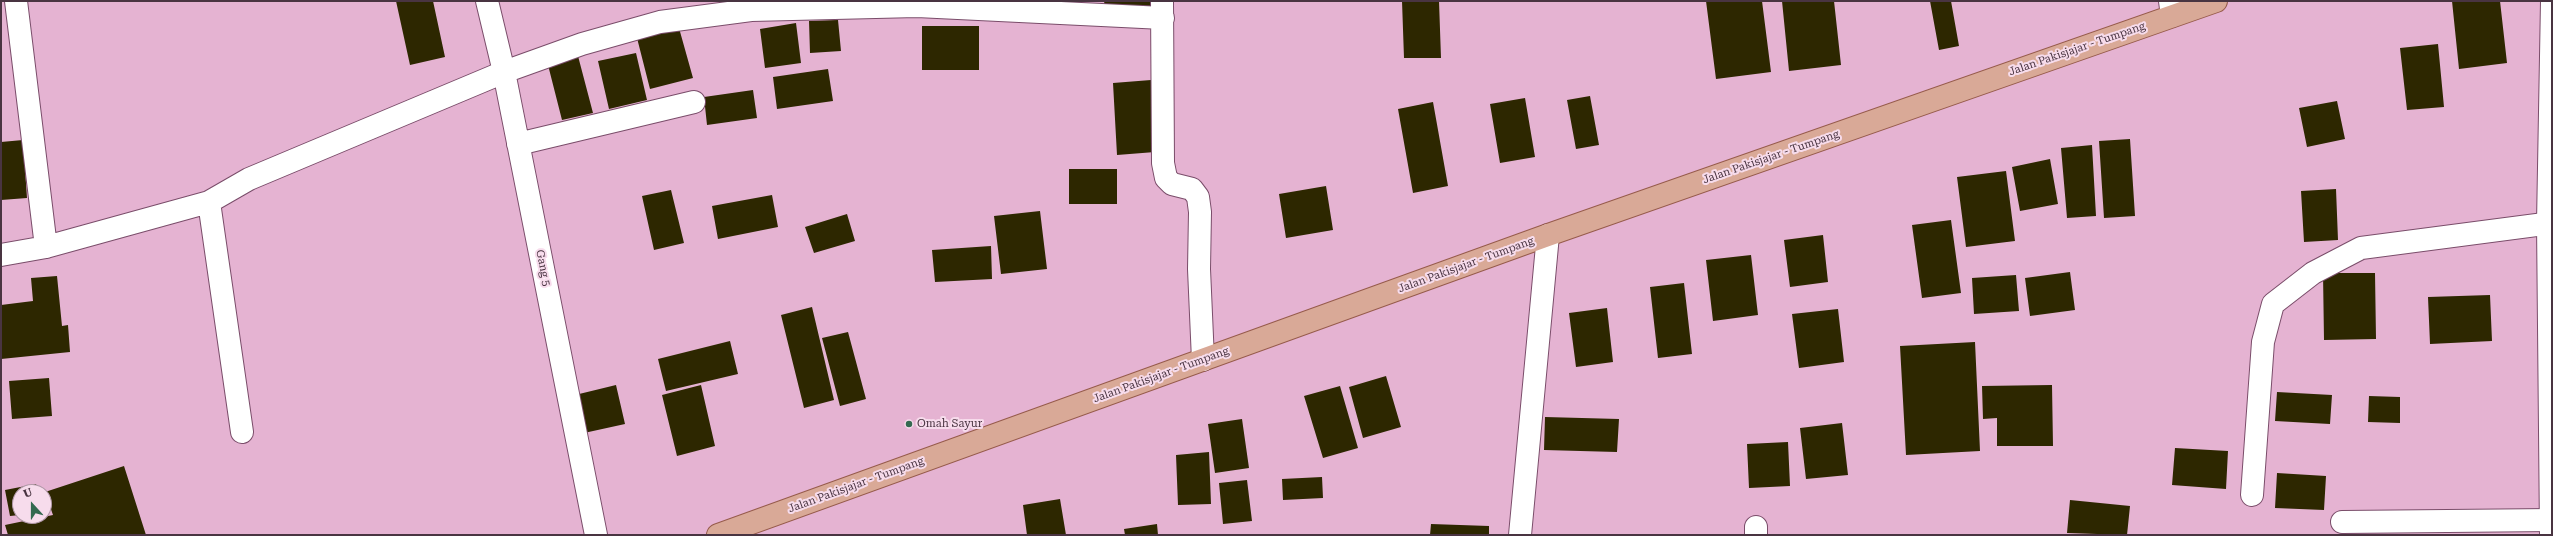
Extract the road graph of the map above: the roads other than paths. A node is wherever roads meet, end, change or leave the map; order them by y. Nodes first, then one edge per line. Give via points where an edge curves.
1 (16, 1) edge
2 (487, 1) edge
3 (2216, 1) edge
4 (2552, 1) edge
5 (2171, 8) edge
6 (1163, 10) edge
7 (504, 72) junction
8 (694, 102) dead end
9 (518, 144) junction
10 (209, 202) junction
11 (2550, 223) edge
12 (1548, 235) junction
13 (46, 247) junction
14 (1, 256) edge
15 (1203, 360) junction
16 (2551, 427) edge
17 (242, 432) dead end
18 (2252, 495) dead end
19 (2342, 522) dead end
20 (2551, 525) edge
21 (596, 535) edge
22 (718, 535) edge
23 (1520, 535) edge

1 - 13 street
2 - 7 street, Gang 5
3 - 5 main road, Jalan Pakisjajar - Tumpang
4 - 11 street
5 - 12 main road, Jalan Pakisjajar - Tumpang
6 - 7 street via 917,6 751,10 660,22 582,44
6 - 15 street via 1163,163 1166,178 1172,184 1192,189 1198,198
7 - 9 street, Gang 5
7 - 10 street via 249,179
8 - 9 street
9 - 21 street, Gang 5
10 - 13 street
10 - 17 street
11 - 16 street
11 - 18 street via 2361,248 2313,273 2273,304 2262,342
12 - 15 main road, Jalan Pakisjajar - Tumpang
12 - 23 street
13 - 14 street
15 - 22 main road, Jalan Pakisjajar - Tumpang
16 - 20 street
19 - 20 street

